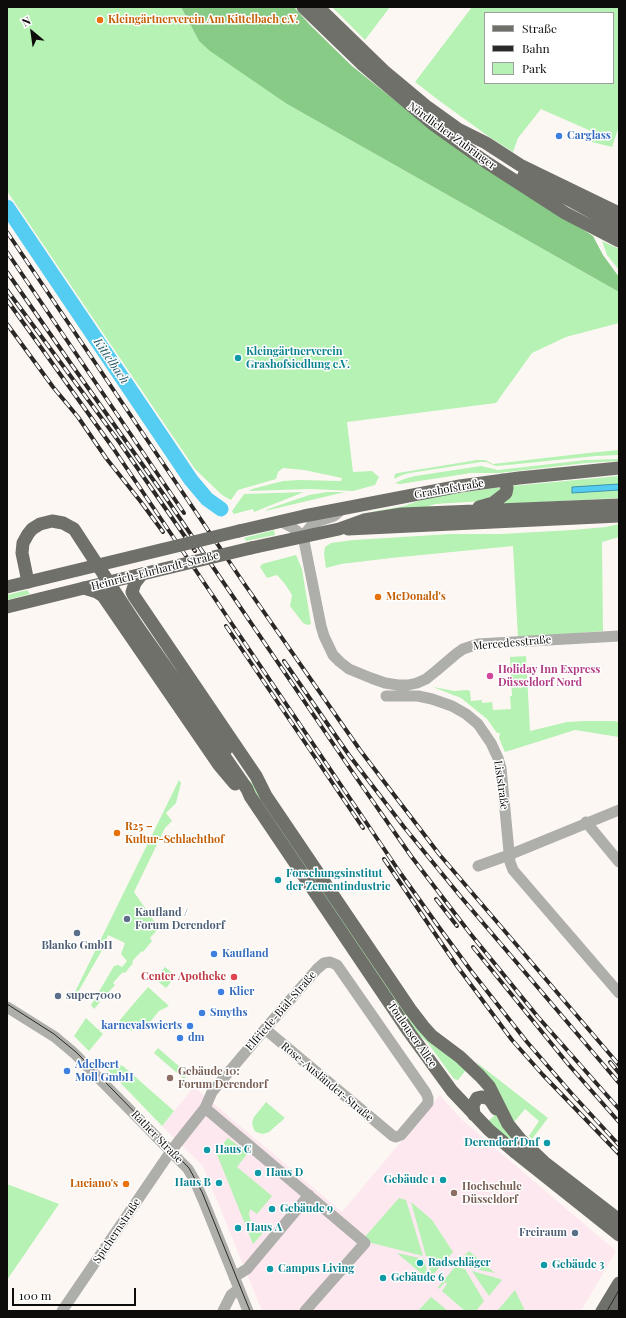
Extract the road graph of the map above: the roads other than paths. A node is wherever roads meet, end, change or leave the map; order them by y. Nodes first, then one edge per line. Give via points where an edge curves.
1 (303, 7) edge
2 (318, 7) edge
3 (458, 129) junction
4 (619, 214) edge
5 (619, 227) edge
6 (619, 241) edge
7 (618, 468) edge
8 (502, 480) junction
9 (619, 505) edge
10 (344, 508) junction
11 (470, 511) junction
12 (619, 516) edge
13 (280, 521) junction
14 (339, 529) junction
15 (303, 536) junction
16 (142, 574) junction
17 (25, 583) junction
18 (7, 587) edge
19 (84, 588) junction
20 (7, 607) edge
21 (619, 636) edge
22 (386, 696) dead end
23 (220, 744) junction
24 (250, 796) junction
25 (266, 796) junction
26 (619, 810) edge
27 (586, 822) junction
28 (509, 855) junction
29 (619, 862) edge
30 (478, 866) dead end
31 (619, 993) edge
32 (7, 1007) edge
33 (265, 1029) junction
34 (205, 1108) junction
35 (474, 1115) junction
36 (503, 1117) junction
37 (390, 1135) joint
38 (171, 1151) junction
39 (309, 1195) junction
40 (619, 1220) edge
41 (619, 1235) edge
42 (234, 1277) junction
43 (619, 1283) edge
44 (239, 1289) junction
45 (619, 1301) edge
46 (62, 1311) edge
47 (223, 1311) edge
48 (248, 1311) edge
49 (306, 1311) edge
50 (602, 1311) edge
51 (613, 1311) edge

1 - 6 main road, Nördlicher Zubringer via 363,66 434,125 565,213
2 - 3 main road, Nördlicher Zubringer via 384,71
3 - 4 main road, Nördlicher Zubringer via 520,165
3 - 5 main road via 530,180
7 - 8 main road, Grashofstraße
8 - 10 main road, Grashofstraße
8 - 11 main road via 508,488 504,495 493,503
9 - 11 main road, Grashofstraße
10 - 13 main road, Grashofstraße
10 - 15 street via 334,516 312,525
11 - 14 main road, Grashofstraße via 393,516 364,520
12 - 14 main road
13 - 15 street
13 - 17 main road, Heinrich-Ehrhardt-Straße, bridge
14 - 15 main road, Grashofstraße
15 - 16 main road, Heinrich-Ehrhardt-Straße, bridge
15 - 21 street, Mercedesstraße via 320,622 328,645 340,662 349,669 385,683 408,685 426,679 463,649 478,644
16 - 19 main road, Heinrich-Ehrhardt-Straße, bridge
16 - 25 main road via 135,583 132,592 134,596 256,776
17 - 18 main road, Heinrich-Ehrhardt-Straße
17 - 23 main road via 22,553 23,543 28,534 36,526 52,521 74,529 138,627
19 - 20 main road, Heinrich-Ehrhardt-Straße
19 - 24 main road via 105,598 219,765 243,792
22 - 28 street, Liststraße via 418,696 432,699 459,710 478,724 491,743 501,768
23 - 24 main road via 220,750
23 - 25 main road
24 - 35 main road, Toulouser Allee via 409,1032 452,1091
25 - 36 main road, Toulouser Allee via 410,1009 432,1036 460,1057 489,1086
26 - 27 street
27 - 28 street
27 - 29 street
28 - 30 street
28 - 31 street, Liststraße via 513,870
32 - 38 street, Rather Straße via 55,1037 74,1053
33 - 34 street, Elfriede-Bial-Straße via 212,1092
33 - 37 street, Rose-Ausländer-Straße
33 - 37 street, Elfriede-Bial-Straße via 316,969 324,963 337,965 428,1098 428,1103 401,1135
34 - 38 street, Elfriede-Bial-Straße
34 - 39 street
35 - 36 main road via 474,1103 477,1098 483,1097 490,1100
35 - 41 main road, Toulouser Allee via 516,1154
36 - 40 main road, Toulouser Allee via 517,1136 545,1163
38 - 42 street, Rather Straße via 188,1169 195,1181
38 - 46 street, Spichernstraße
39 - 42 street via 247,1269
39 - 49 street via 365,1243
42 - 44 street, Rather Straße
43 - 50 main road
44 - 47 street via 231,1295
44 - 48 street, Rather Straße
45 - 51 main road

